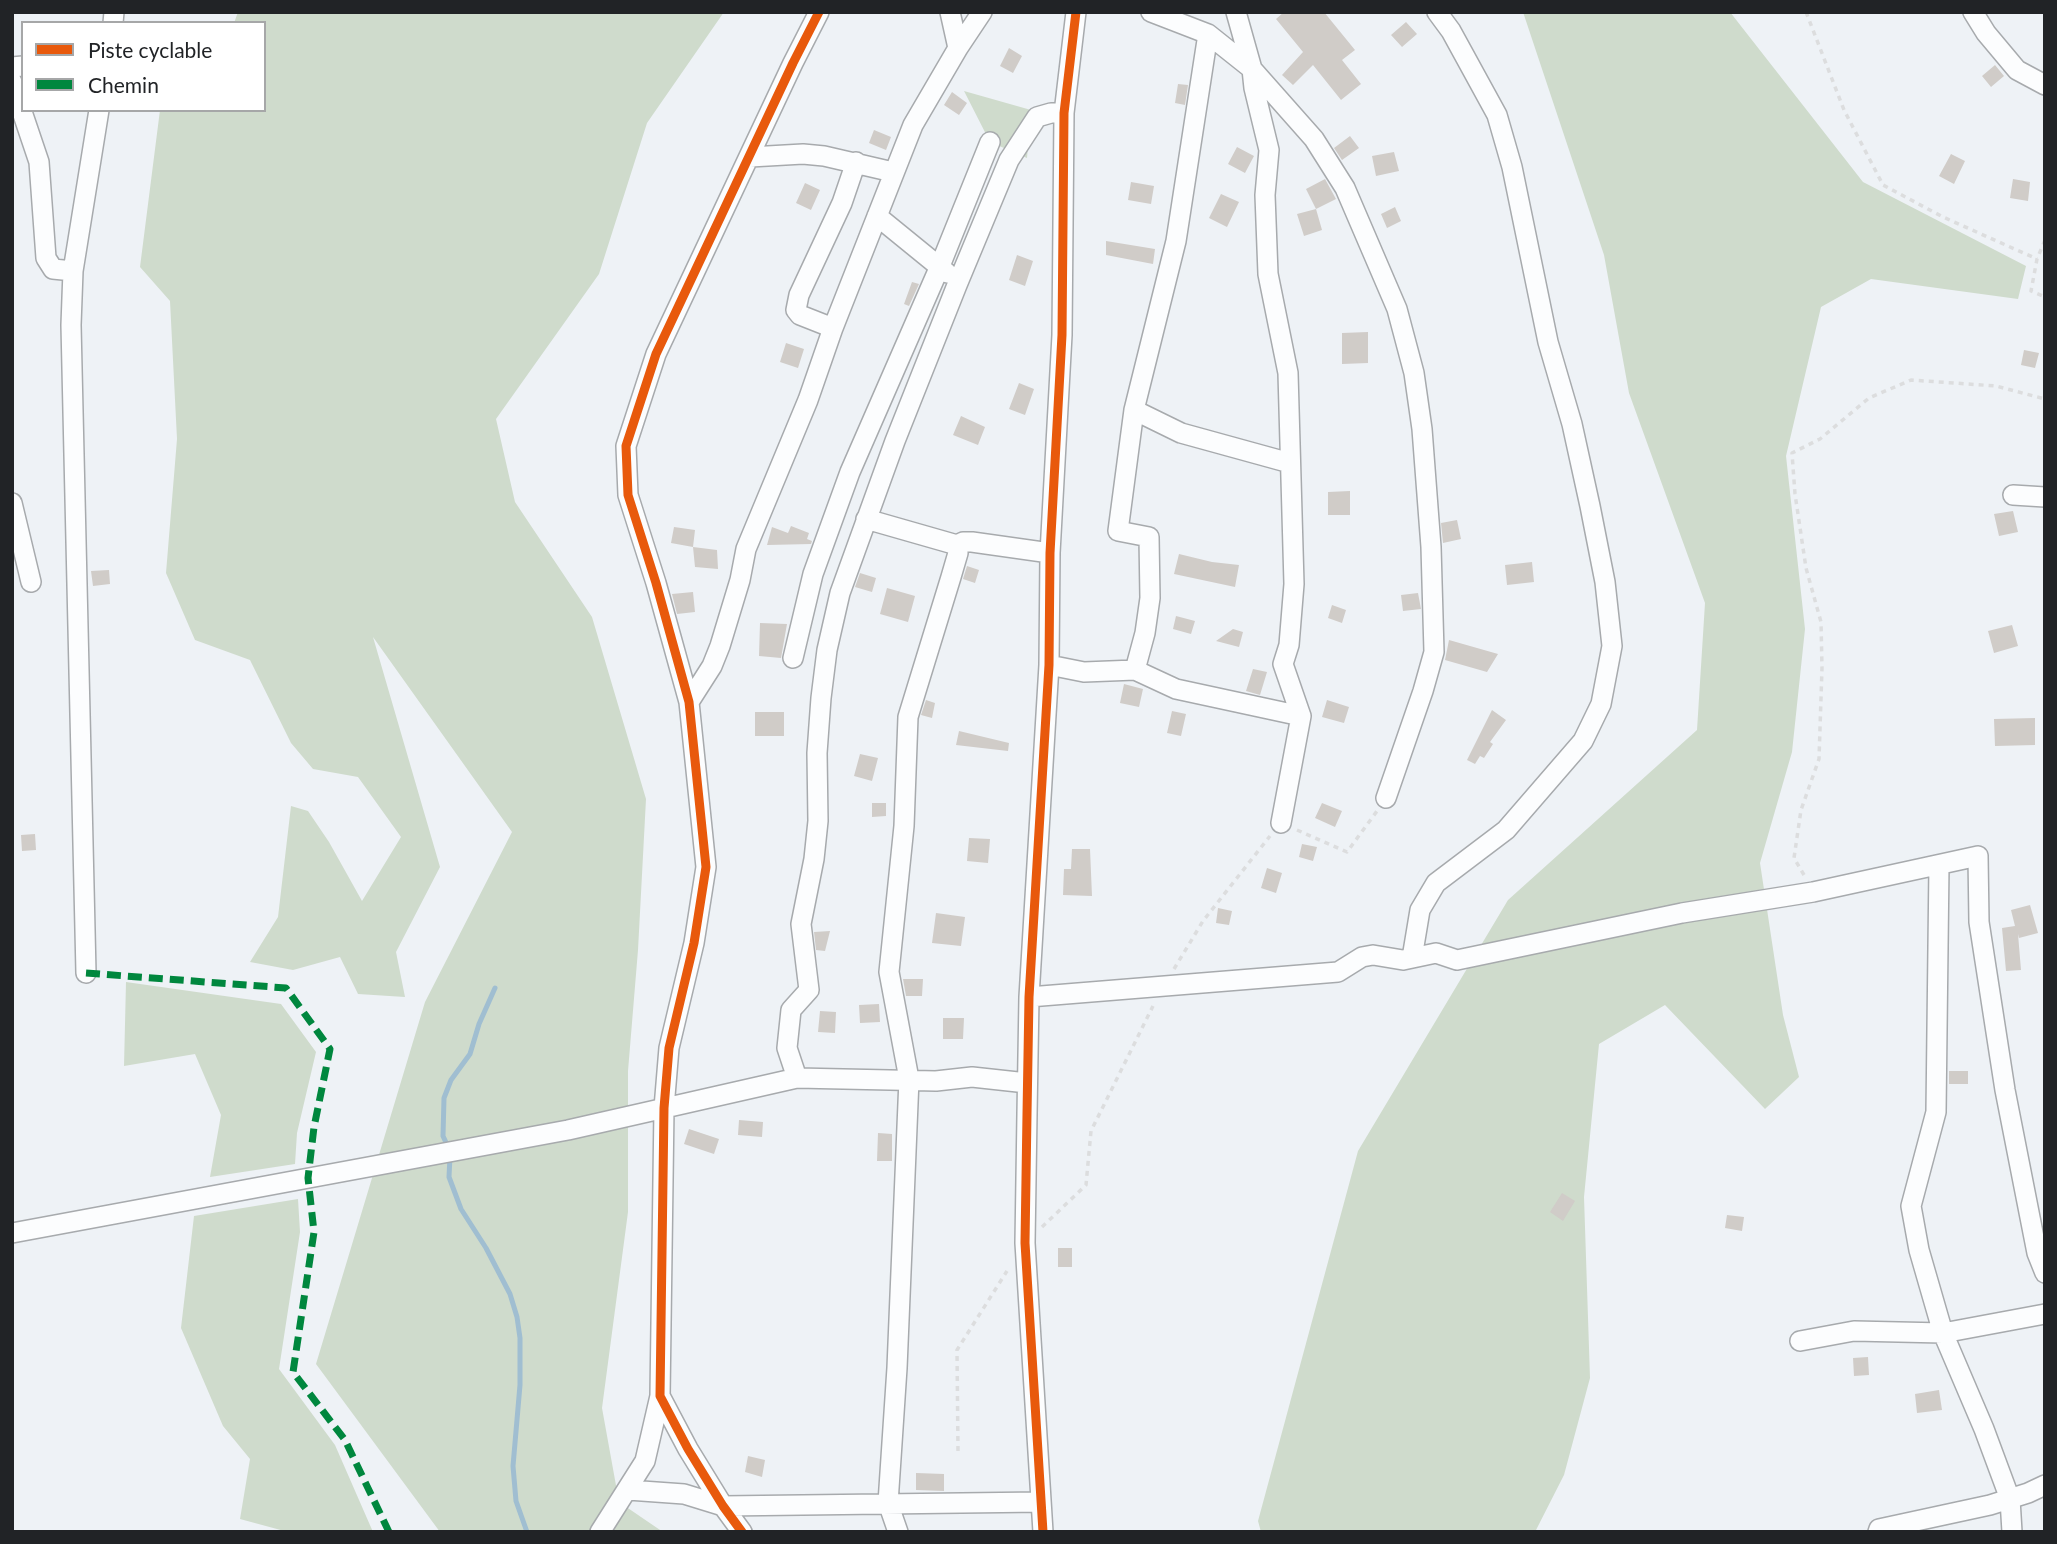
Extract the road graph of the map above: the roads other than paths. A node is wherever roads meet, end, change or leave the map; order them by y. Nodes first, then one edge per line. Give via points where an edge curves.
1 (819, 12) edge
2 (950, 12) edge
3 (982, 12) edge
4 (1076, 12) edge
5 (1151, 12) edge
6 (1236, 12) edge
7 (1437, 12) edge
8 (1973, 12) edge
9 (1208, 34) junction
10 (958, 48) junction
11 (1252, 69) junction
12 (12, 82) edge
13 (2045, 85) edge
14 (21, 110) edge
15 (22, 112) edge
16 (99, 112) edge
17 (1064, 113) junction
18 (990, 142) dead end
19 (750, 157) junction
20 (856, 162) junction
21 (893, 173) junction
22 (877, 216) junction
23 (940, 266) junction
24 (73, 271) junction
25 (957, 285) junction
26 (833, 328) junction
27 (1134, 410) junction
28 (1290, 463) junction
29 (2013, 495) dead end
30 (2045, 497) edge
31 (12, 503) edge
32 (866, 519) junction
33 (957, 545) junction
34 (1050, 553) junction
35 (31, 582) dead end
36 (793, 658) dead end
37 (1049, 665) junction
38 (1135, 670) junction
39 (689, 702) junction
40 (1301, 716) junction
41 (1386, 798) road end
42 (1281, 823) road end
43 (1939, 865) junction
44 (1412, 958) junction
45 (86, 973) dead end
46 (1029, 997) junction
47 (797, 1078) junction
48 (909, 1079) junction
49 (1027, 1083) junction
50 (664, 1108) junction
51 (12, 1233) edge
52 (2045, 1273) edge
53 (2045, 1314) edge
54 (1943, 1334) junction
55 (1800, 1341) dead end
56 (660, 1396) junction
57 (2045, 1485) edge
58 (628, 1490) junction
59 (2010, 1499) junction
60 (1041, 1502) junction
61 (888, 1503) junction
62 (723, 1506) junction
63 (600, 1532) edge
64 (742, 1532) edge
65 (898, 1532) edge
66 (1043, 1532) edge
67 (1878, 1532) edge
68 (2012, 1532) edge

1 - 19 street
2 - 10 street
3 - 10 street
4 - 17 street
5 - 9 street
6 - 11 street
7 - 44 street via 1496,115 1512,167 1548,342 1590,506 1612,646 1601,704 1583,741 1506,830 1436,883 1420,910
8 - 13 street via 2017,70
9 - 11 street
9 - 27 street via 1176,241
10 - 21 street via 913,125
11 - 28 street via 1269,150 1265,195 1268,274 1288,373
11 - 41 street via 1314,139 1345,188 1397,309 1414,373 1431,547 1434,652
12 - 14 street
15 - 24 street via 38,162 46,258 53,269
16 - 24 street
17 - 25 street via 1037,117 1009,160
17 - 34 street via 1062,335
18 - 23 street
19 - 20 street via 803,154
19 - 39 street via 656,354 626,446 628,495
20 - 21 street
20 - 26 street via 796,310
21 - 22 street
22 - 23 street
22 - 26 street
23 - 25 street
23 - 36 street via 850,472 813,574
24 - 45 street
25 - 32 street
26 - 39 street via 746,549 720,646
27 - 28 street via 1181,433
27 - 38 street via 1118,531 1149,537 1151,580
28 - 40 street via 1294,584 1283,664
29 - 30 street
31 - 35 street
32 - 33 street
32 - 47 street via 841,593 825,662 817,753 818,821 801,924 809,989 791,1010 787,1048
33 - 34 street via 972,542
33 - 48 street via 908,717 904,826 889,972
34 - 37 street
37 - 38 street via 1084,672
37 - 46 street
38 - 40 street via 1176,689
39 - 50 street via 706,867 669,1048
40 - 42 street
43 - 44 street via 1457,960 1436,953
43 - 52 street via 1978,856 1979,922 2005,1090 2037,1253
43 - 54 street via 1937,1104 1911,1206
44 - 46 street via 1373,955 1338,972
46 - 49 street
47 - 48 street
47 - 50 street
48 - 49 street via 972,1077
48 - 61 street
49 - 60 street via 1026,1243
50 - 51 street via 568,1130
50 - 56 street
53 - 54 street
54 - 55 street via 1854,1331
54 - 59 street
56 - 58 street via 648,1452
56 - 62 street
57 - 59 street
58 - 62 street via 684,1494
58 - 63 street
59 - 67 street
59 - 68 street
60 - 61 street
60 - 66 street
61 - 62 street
61 - 65 street
62 - 64 street

